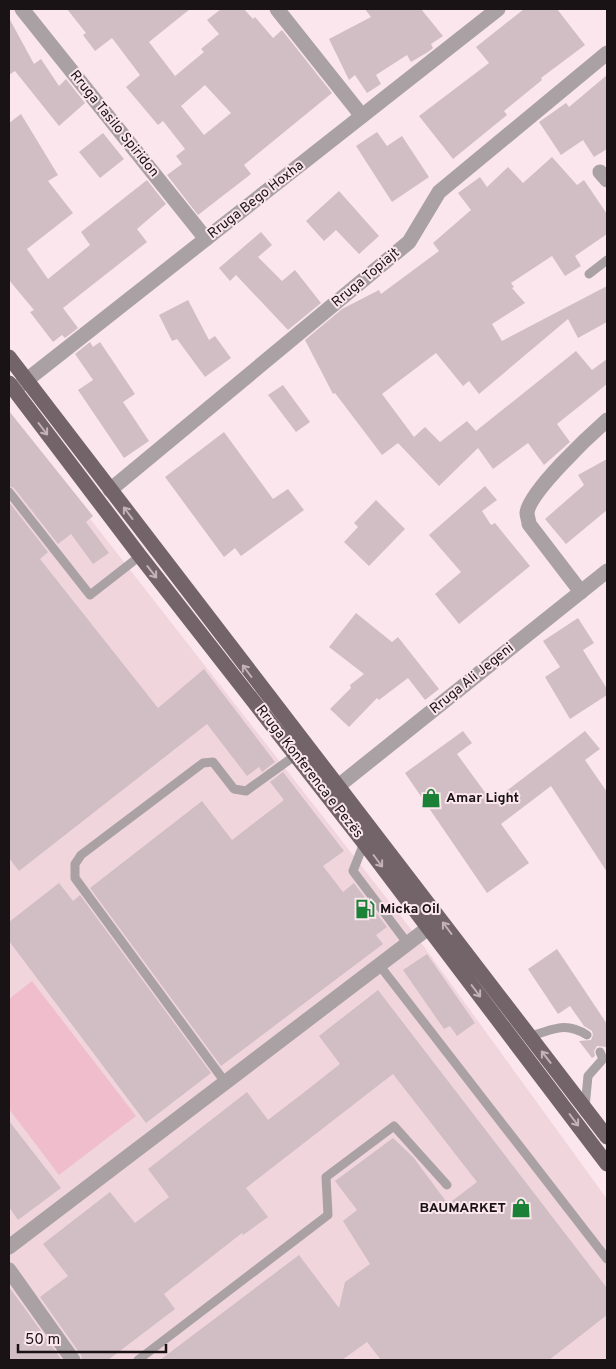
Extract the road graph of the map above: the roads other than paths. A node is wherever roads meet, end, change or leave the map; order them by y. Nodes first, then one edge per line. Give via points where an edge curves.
1 (22, 9) edge
2 (277, 9) edge
3 (498, 9) edge
4 (607, 54) edge
5 (362, 116) junction
6 (206, 239) junction
7 (607, 260) edge
8 (589, 274) dead end
9 (9, 357) edge
10 (16, 385) edge
11 (607, 420) edge
12 (110, 490) junction
13 (9, 492) edge
14 (140, 556) junction
15 (607, 571) edge
16 (581, 592) junction
17 (296, 755) junction
18 (337, 787) junction
19 (364, 844) junction
20 (428, 928) junction
21 (408, 944) junction
22 (380, 966) junction
23 (587, 1035) dead end
24 (530, 1036) junction
25 (600, 1052) dead end
26 (225, 1082) junction
27 (585, 1108) junction
28 (607, 1137) edge
29 (607, 1164) edge
30 (447, 1185) dead end
31 (9, 1247) edge
32 (607, 1259) edge
33 (9, 1270) edge
34 (73, 1360) edge
35 (138, 1360) edge

1 - 6 street, Rruga Tasilo Spiridon
2 - 5 street
3 - 5 street, Rruga Bego Hoxha
4 - 12 street, Rruga Topiajt via 439,192 409,242
5 - 6 street, Rruga Bego Hoxha
6 - 10 street, Rruga Bego Hoxha
7 - 8 lane
9 - 10 main road, Rruga Konferenca e Pezës
10 - 12 main road, Rruga Konferenca e Pezës
10 -> 14 main road, Rruga Konferenca e Pezës
11 - 16 street via 581,443 545,484 533,498 527,512 529,524
18 -> 12 main road, Rruga Konferenca e Pezës
13 - 14 lane via 90,595
14 -> 17 main road, Rruga Konferenca e Pezës
15 - 16 street, Rruga Ali Jegeni
16 - 18 street, Rruga Ali Jegeni
17 - 19 main road, Rruga Konferenca e Pezës
17 - 26 lane via 246,791 234,789 213,762 203,763 82,855 75,864 75,878
24 -> 18 main road, Rruga Konferenca e Pezës
19 -> 20 main road, Rruga Konferenca e Pezës
19 - 21 lane via 353,871
20 - 21 street
20 -> 29 main road, Rruga Konferenca e Pezës
21 - 22 street
22 - 26 street
22 - 32 lane
23 - 24 lane via 567,1026
27 -> 24 main road, Rruga Konferenca e Pezës
25 - 27 lane via 603,1059 588,1076
26 - 31 street
27 - 28 main road, Rruga Konferenca e Pezës
30 - 35 lane via 394,1126 326,1177 328,1214
33 - 34 street

